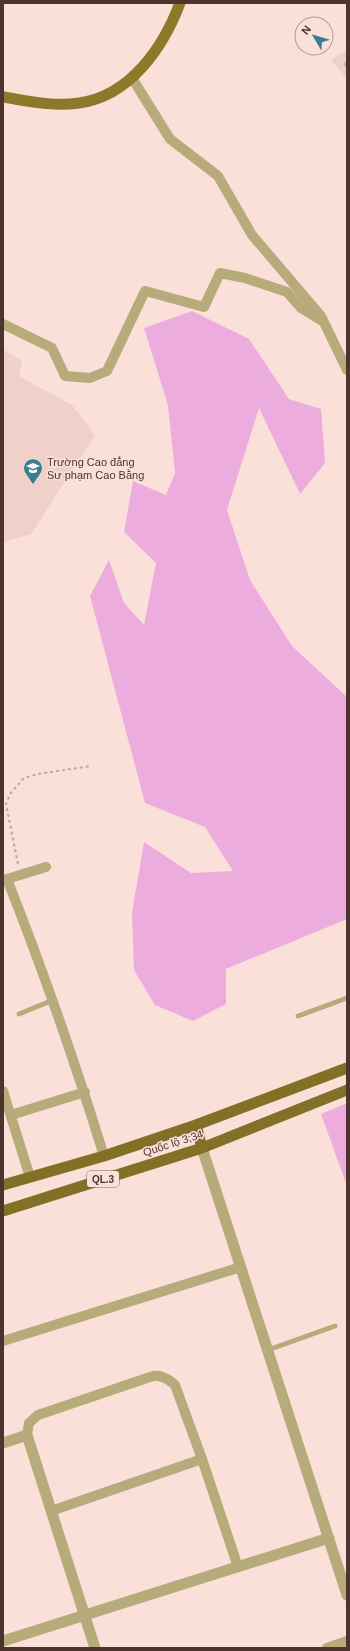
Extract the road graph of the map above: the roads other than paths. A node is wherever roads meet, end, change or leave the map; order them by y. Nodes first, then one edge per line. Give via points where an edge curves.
1 (180, 3) edge
2 (132, 78) junction
3 (3, 97) edge
4 (3, 314) edge
5 (324, 322) junction
6 (3, 324) edge
7 (347, 370) edge
8 (46, 868) dead end
9 (5, 880) edge
10 (347, 998) edge
11 (53, 1000) junction
12 (19, 1014) dead end
13 (298, 1016) dead end
14 (347, 1068) edge
15 (3, 1090) edge
16 (347, 1090) edge
17 (85, 1092) junction
18 (11, 1115) junction
19 (196, 1125) junction
20 (202, 1148) junction
21 (104, 1156) junction
22 (30, 1177) junction
23 (3, 1185) edge
24 (3, 1212) edge
25 (241, 1267) junction
26 (335, 1326) dead end
27 (3, 1341) edge
28 (268, 1350) junction
29 (27, 1435) junction
30 (3, 1443) edge
31 (202, 1458) junction
32 (51, 1511) junction
33 (329, 1538) junction
34 (238, 1567) junction
35 (347, 1595) edge
36 (85, 1617) junction
37 (3, 1641) edge
38 (347, 1641) edge
39 (93, 1647) edge
40 (327, 1648) edge

1 - 2 main road via 164,37 148,62
2 - 3 main road via 106,94 78,103 54,104
2 - 5 street via 170,138 218,176 252,235
4 - 6 street
5 - 6 street via 301,308 287,292 246,278 220,273 204,307 145,291 107,371 90,378 65,376 52,348
5 - 7 street
8 - 9 street
9 - 11 street
10 - 13 lane
11 - 12 lane
11 - 17 street
14 - 19 highway, Quốc lộ 3;34 / QL.3
15 - 18 street
16 - 20 highway, Quốc lộ 3;34 / QL.3
17 - 18 street
17 - 21 street
18 - 22 street
19 - 20 highway
19 - 21 highway, Quốc lộ 3;34 / QL.3
20 - 24 highway, Quốc lộ 3;34 / QL.3
20 - 25 street
21 - 22 highway, Quốc lộ 3;34 / QL.3
22 - 23 highway, Quốc lộ 3;34 / QL.3
25 - 27 street
25 - 28 street
26 - 28 lane
28 - 33 street
29 - 30 street
29 - 31 street via 29,1423 38,1415 159,1375 175,1385
29 - 32 street
31 - 32 street
31 - 34 street
32 - 36 street
33 - 34 street
33 - 35 street
34 - 36 street
36 - 37 street
36 - 39 street
38 - 40 street

